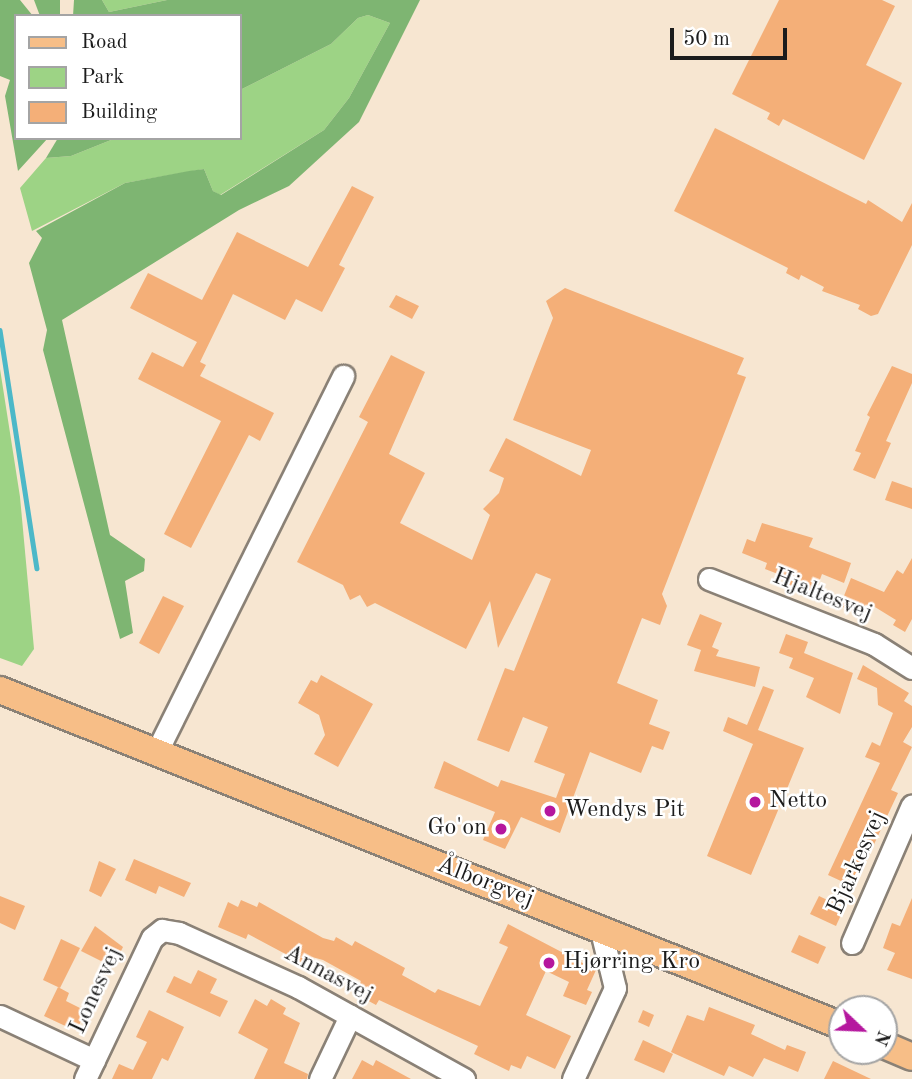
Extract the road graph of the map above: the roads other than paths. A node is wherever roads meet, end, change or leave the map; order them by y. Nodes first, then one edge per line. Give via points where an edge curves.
1 (343, 376) dead end
2 (709, 579) dead end
3 (912, 668) edge
4 (0, 690) edge
5 (157, 751) junction
6 (912, 805) edge
7 (600, 927) junction
8 (162, 930) joint
9 (852, 943) dead end
10 (0, 1016) edge
11 (350, 1016) junction
12 (828, 1018) edge
13 (89, 1070) edge
14 (320, 1079) edge
15 (464, 1079) edge
16 (573, 1079) edge

1 - 5 street
2 - 3 street, Hjaltesvej via 874,644
4 - 5 main road, Ålborgvej
5 - 7 main road, Ålborgvej
6 - 9 street, Bjarkesvej
7 - 12 main road, Ålborgvej
7 - 16 street via 615,988
8 - 11 street, Annasvej via 237,958
8 - 13 street, Lonesvej via 152,938
10 - 13 street
11 - 14 street
11 - 15 street, Annasvej

